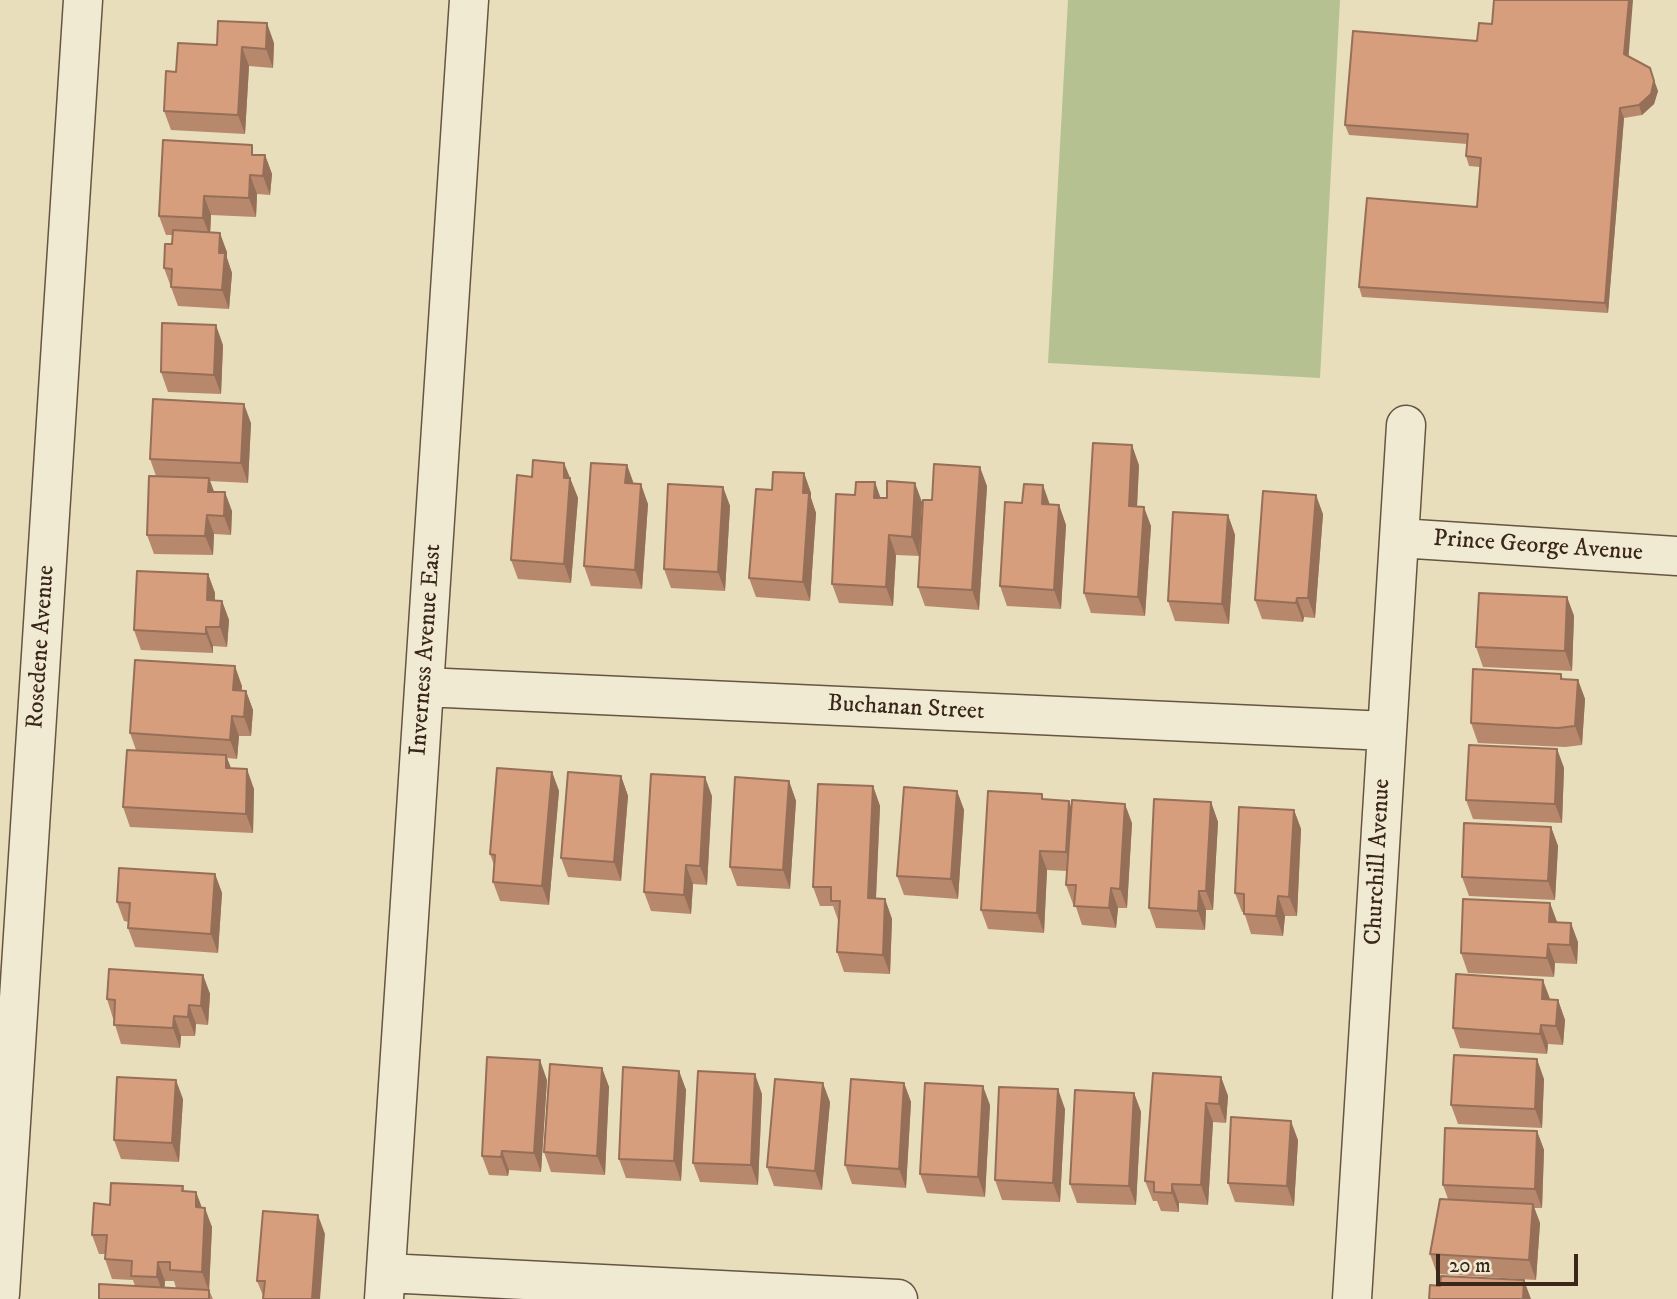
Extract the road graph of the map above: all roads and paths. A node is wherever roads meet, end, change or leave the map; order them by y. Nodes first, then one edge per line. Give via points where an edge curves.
1 (83, 0) edge
2 (469, 0) edge
3 (1406, 425) dead end
4 (1399, 537) junction
5 (1677, 556) edge
6 (425, 687) junction
7 (1387, 732) junction
8 (16, 812) edge
9 (5, 1150) edge
10 (385, 1286) edge
11 (0, 1294) edge
12 (898, 1299) edge
13 (1352, 1299) edge

1 - 8 street, Rosedene Avenue
2 - 6 street, Inverness Avenue East
3 - 4 street, Churchill Avenue
4 - 5 street, Prince George Avenue
4 - 7 street, Churchill Avenue
6 - 7 street, Buchanan Street
6 - 10 street, Inverness Avenue East
7 - 13 street, Churchill Avenue
8 - 9 street, Rosedene Avenue
9 - 11 street, Rosedene Avenue
10 - 12 street

